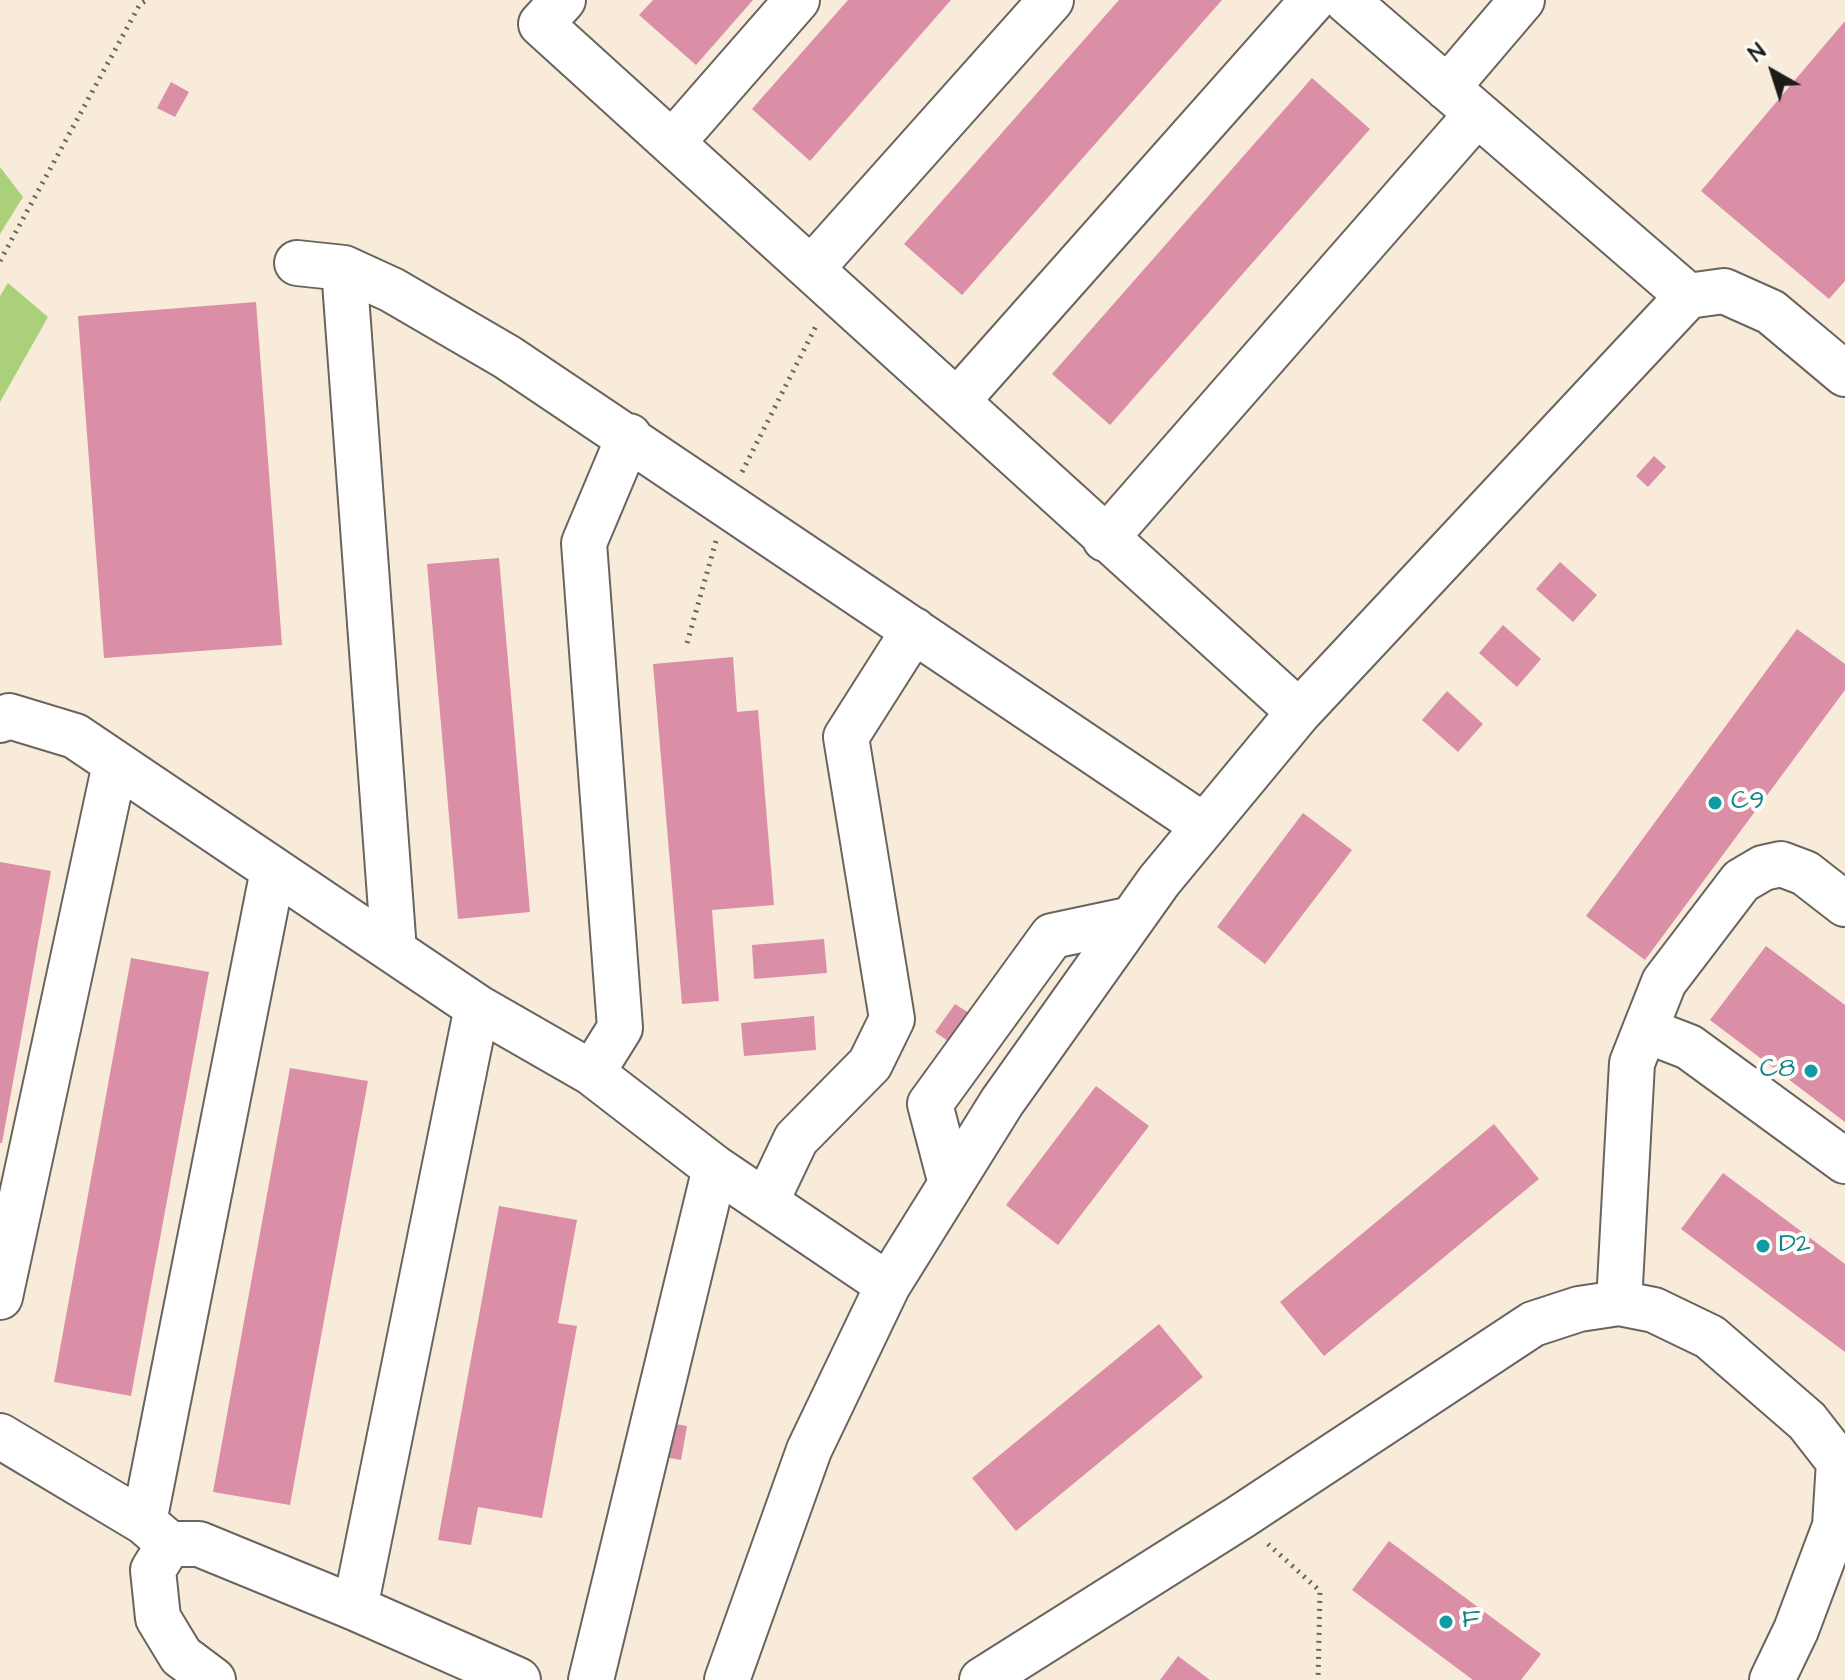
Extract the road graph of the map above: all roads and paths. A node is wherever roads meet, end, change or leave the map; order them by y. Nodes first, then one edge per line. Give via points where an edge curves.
1 (147, 0) edge
2 (563, 0) edge
3 (797, 0) edge
4 (1051, 0) edge
5 (1313, 0) edge
6 (1346, 0) edge
7 (1522, 0) edge
8 (1462, 101) junction
9 (672, 143) junction
10 (0, 261) edge
11 (297, 263) dead end
12 (344, 268) junction
13 (825, 282) junction
14 (1688, 296) junction
15 (1845, 374) edge
16 (957, 401) junction
17 (629, 436) junction
18 (727, 503) junction
19 (1105, 539) junction
20 (914, 630) junction
21 (687, 643) dead end
22 (1299, 712) junction
23 (0, 720) edge
24 (115, 764) junction
25 (1204, 826) junction
26 (273, 870) junction
27 (1845, 904) edge
28 (1111, 923) junction
29 (394, 951) junction
30 (477, 1007) junction
31 (1645, 1030) junction
32 (592, 1073) junction
33 (1845, 1161) edge
34 (715, 1168) junction
35 (951, 1184) junction
36 (766, 1202) junction
37 (888, 1285) junction
38 (0, 1297) edge
39 (1619, 1303) junction
40 (0, 1436) edge
41 (1842, 1462) edge
42 (1239, 1518) junction
43 (157, 1533) junction
44 (355, 1608) junction
45 (213, 1680) edge
46 (518, 1680) edge
47 (591, 1680) edge
48 (727, 1680) edge
49 (982, 1680) edge
50 (1318, 1680) edge
51 (1772, 1680) edge

1 - 10 path via 140,4
2 - 9 lane via 541,24
3 - 9 lane
4 - 13 lane
5 - 16 lane
6 - 8 lane
7 - 8 lane
8 - 14 lane
8 - 19 lane
9 - 13 lane
11 - 12 lane
12 - 17 lane via 469,335
12 - 29 lane
13 - 16 lane
13 - 18 path via 818,321
14 - 15 lane via 1724,291 1771,312
14 - 22 lane
16 - 19 lane
17 - 18 lane
17 - 32 lane via 584,543 620,1028
18 - 20 lane
18 - 21 path
19 - 22 lane
20 - 25 lane
20 - 36 lane via 846,737 892,1019 870,1064 796,1139
22 - 25 lane
23 - 24 lane via 9,716 75,736
24 - 26 lane
24 - 38 lane
25 - 28 lane
26 - 29 lane
26 - 43 lane
27 - 31 lane via 1805,873 1781,864 1741,881 1664,982
28 - 35 lane
28 - 35 lane via 939,1141
29 - 30 lane
30 - 32 lane
30 - 44 lane
31 - 33 lane via 1689,1047
31 - 39 lane via 1632,1063
32 - 34 lane
34 - 36 lane
34 - 47 lane
35 - 37 lane
36 - 37 lane
37 - 48 lane via 809,1450
39 - 41 lane via 1654,1310 1710,1337 1807,1421
39 - 42 lane via 1533,1324
40 - 43 lane
41 - 51 lane via 1835,1526
42 - 49 lane
42 - 50 path via 1320,1591
43 - 44 lane via 199,1544
43 - 45 lane via 153,1570 158,1618 181,1656
44 - 46 lane

